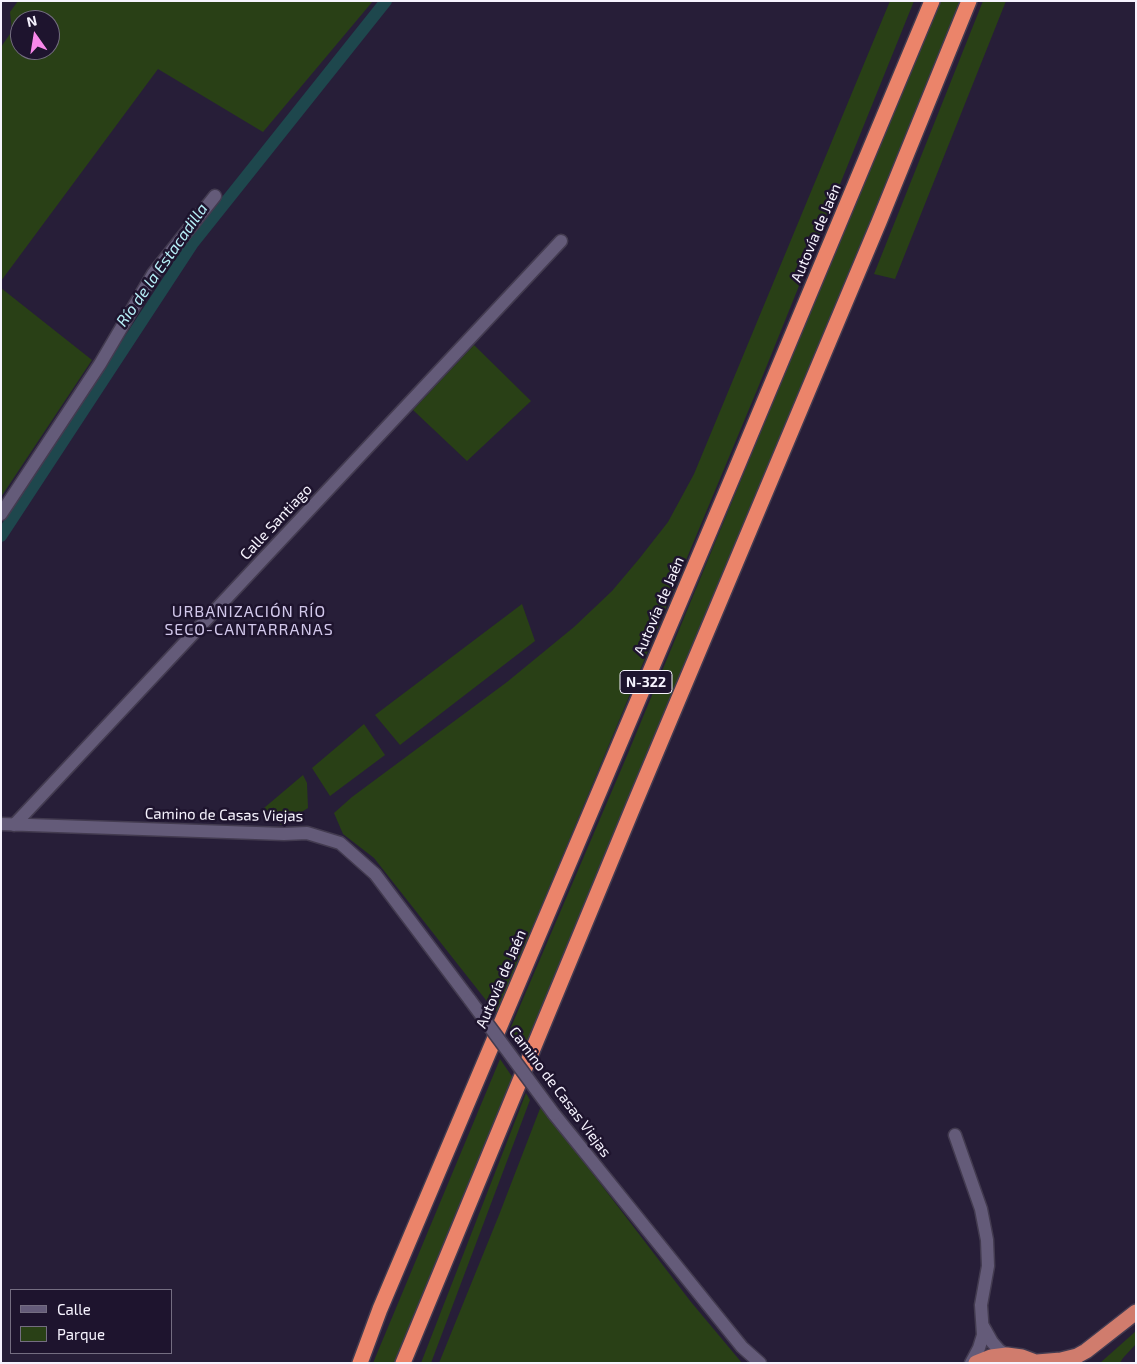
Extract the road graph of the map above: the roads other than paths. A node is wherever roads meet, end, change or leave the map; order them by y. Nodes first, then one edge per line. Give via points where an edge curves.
1 (932, 1) edge
2 (969, 1) edge
3 (214, 196) dead end
4 (561, 241) dead end
5 (1, 514) edge
6 (8, 825) edge
7 (954, 1135) dead end
8 (380, 1309) junction
9 (1136, 1312) edge
10 (982, 1323) junction
11 (1007, 1355) junction
12 (1084, 1357) edge
13 (1037, 1362) edge
14 (355, 1363) edge
15 (360, 1363) edge
16 (403, 1363) edge
17 (760, 1363) edge
18 (971, 1363) edge
19 (976, 1363) edge

1 - 8 highway, Autovía de Jaén / N-322
2 - 16 highway, N-322
3 - 5 street via 153,274 100,364
4 - 6 street, Calle Santiago
6 - 17 street, Camino de Casas Viejas, bridge via 307,833 340,843 375,874 554,1114 742,1347
7 - 10 street via 981,1209 987,1240 988,1266 981,1305
8 - 14 highway
8 - 15 highway, Autovía de Jaén / N-322
9 - 12 highway
10 - 11 street via 992,1342
10 - 18 street via 981,1342
11 - 13 highway
11 - 19 highway
12 - 13 highway

